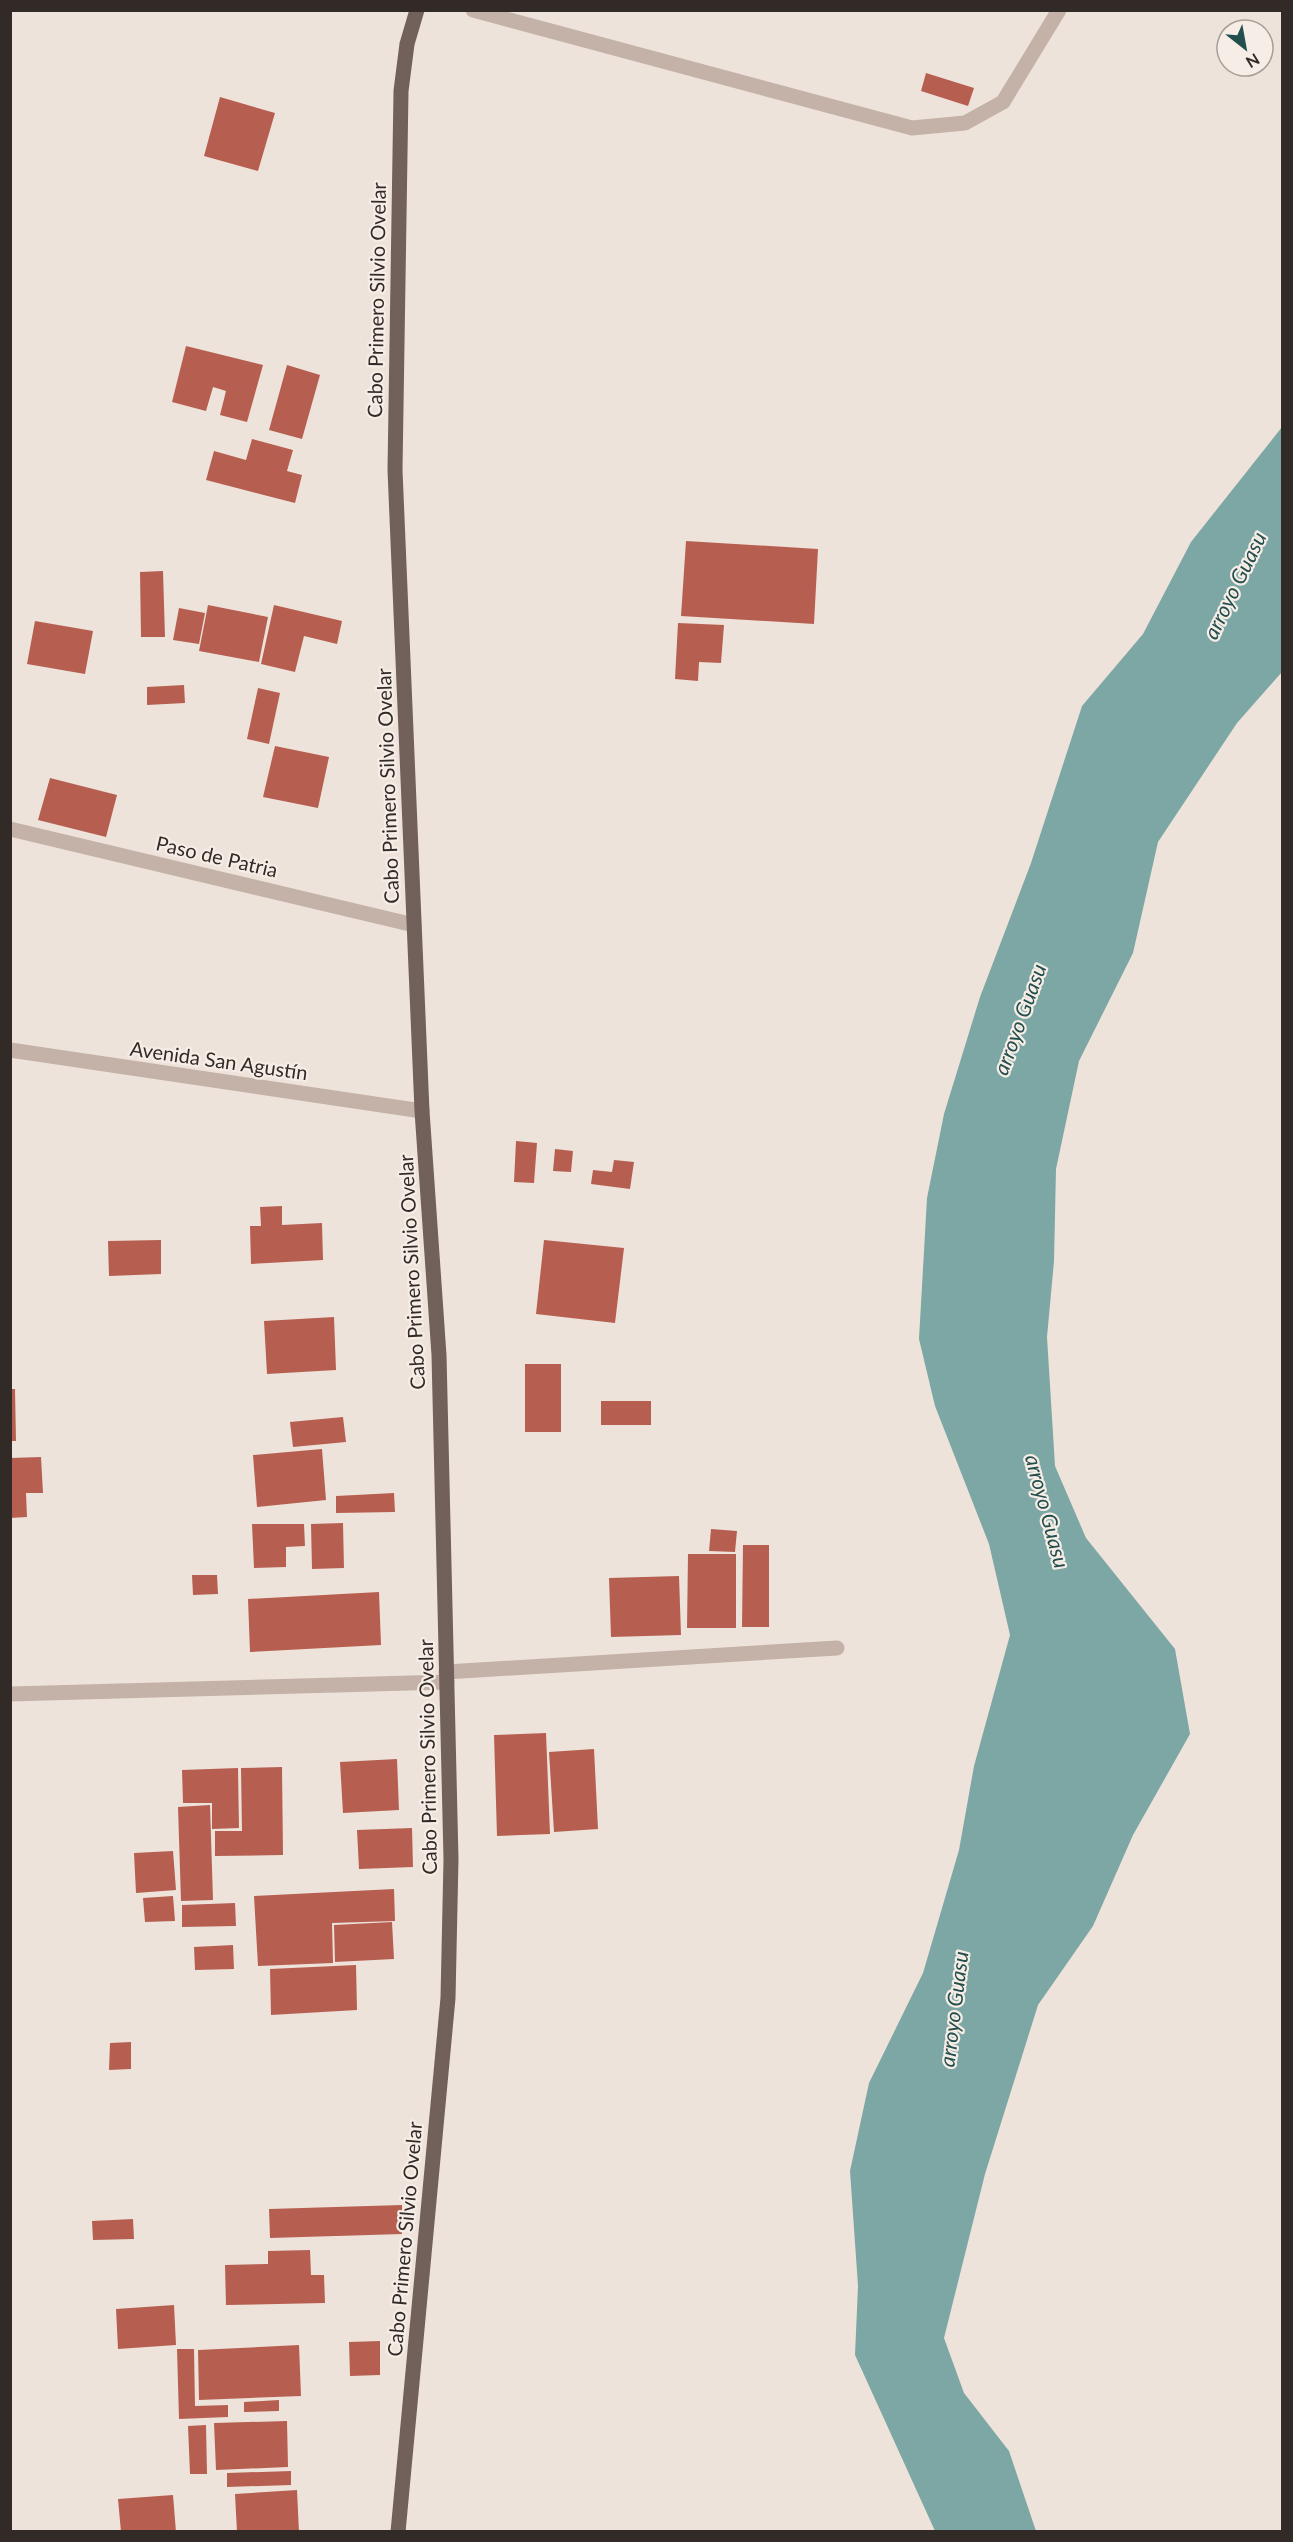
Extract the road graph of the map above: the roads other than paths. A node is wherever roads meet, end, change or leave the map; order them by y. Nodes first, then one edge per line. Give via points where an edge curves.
1 (417, 10) edge
2 (473, 10) edge
3 (1059, 10) edge
4 (10, 829) edge
5 (414, 925) junction
6 (10, 1050) edge
7 (422, 1111) junction
8 (837, 1648) dead end
9 (447, 1677) junction
10 (10, 1694) edge
11 (398, 2532) edge

1 - 5 main road, Cabo Primero Silvio Ovelar via 407,44 401,92 394,470
2 - 3 street via 912,128 965,123 1003,102
4 - 5 street, Paso de Patria
5 - 7 main road, Cabo Primero Silvio Ovelar
6 - 7 street, Avenida San Agustín
7 - 9 main road, Cabo Primero Silvio Ovelar via 439,1355
8 - 9 street
9 - 10 street
9 - 11 main road, Cabo Primero Silvio Ovelar via 451,1859 448,1998

